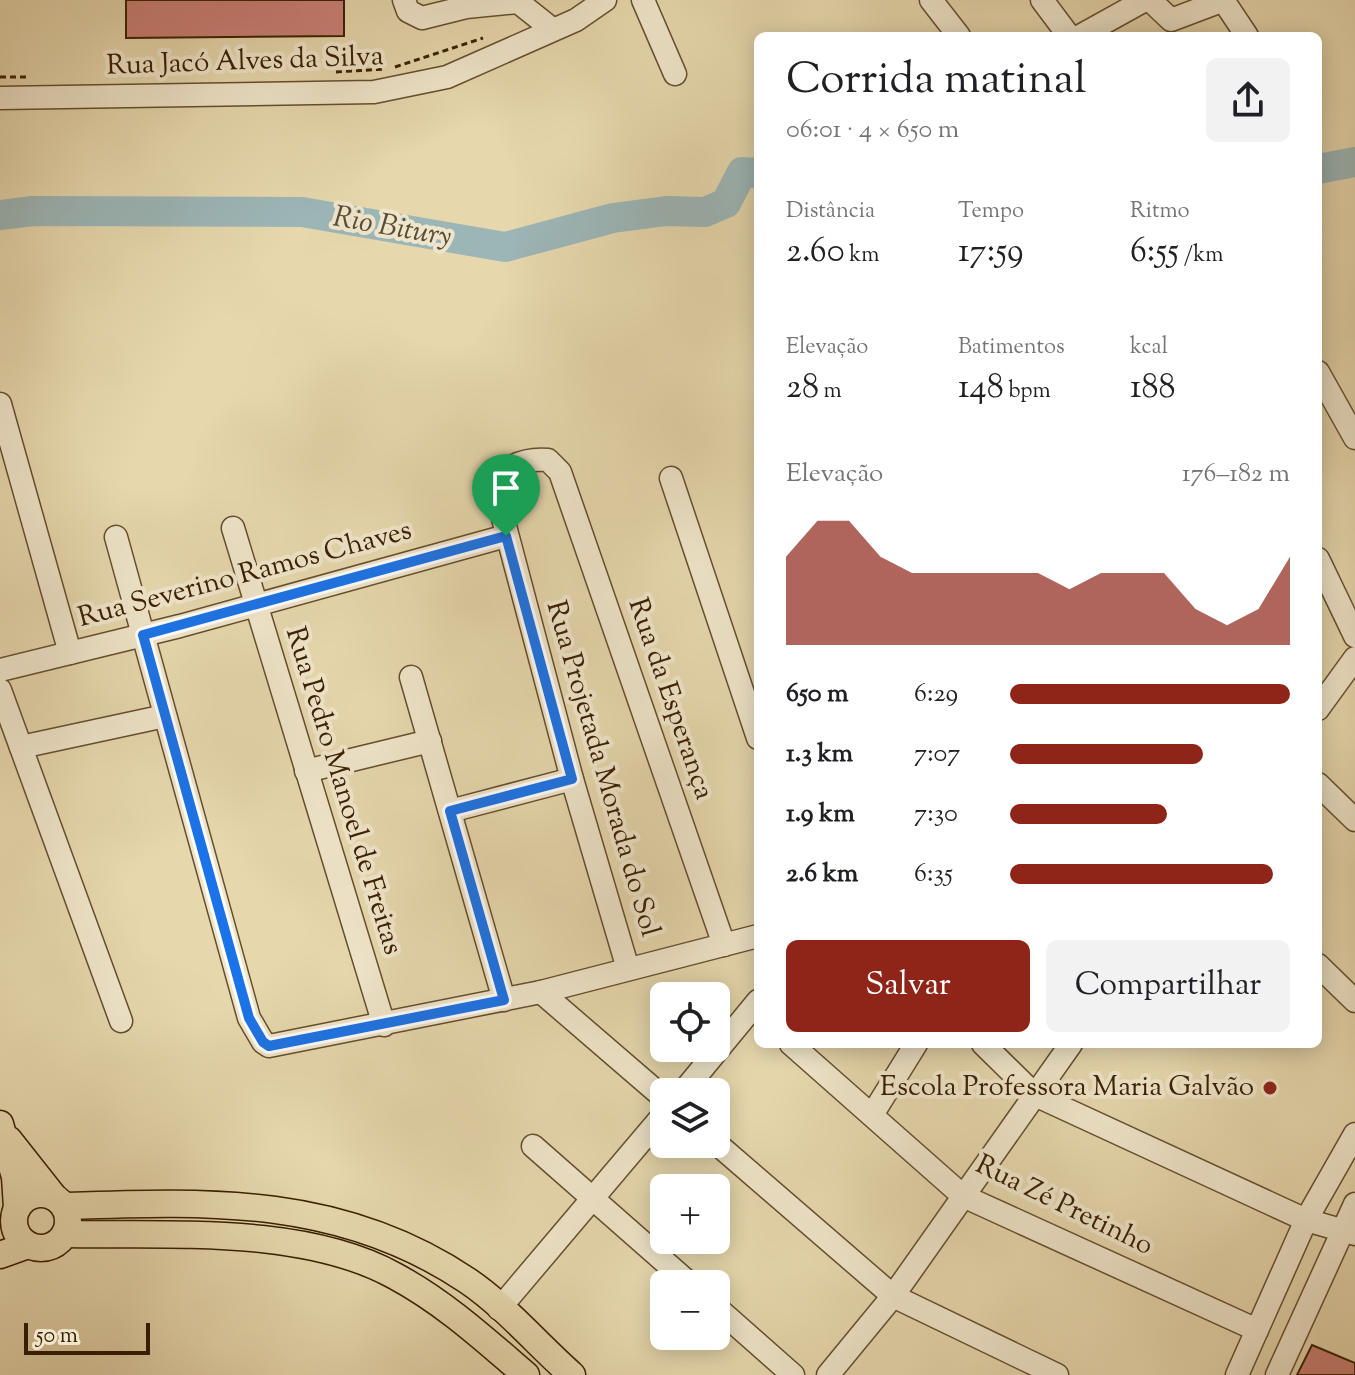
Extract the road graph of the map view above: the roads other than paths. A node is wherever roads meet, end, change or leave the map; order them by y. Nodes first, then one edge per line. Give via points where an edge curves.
1 (404, 0) edge
2 (605, 0) edge
3 (643, 0) edge
4 (931, 0) edge
5 (1042, 0) edge
6 (1224, 0) edge
7 (1152, 4) edge
8 (1113, 7) edge
9 (547, 25) dead end
10 (956, 32) edge
11 (1066, 32) edge
12 (1085, 32) edge
13 (1244, 32) edge
14 (675, 74) dead end
15 (0, 98) edge
16 (1322, 379) edge
17 (0, 404) edge
18 (1355, 438) edge
19 (671, 478) dead end
20 (496, 492) joint
21 (233, 528) dead end
22 (506, 536) junction
23 (116, 537) dead end
24 (1322, 567) edge
25 (254, 604) junction
26 (143, 635) junction
27 (1355, 636) edge
28 (70, 653) junction
29 (1355, 658) edge
30 (0, 670) edge
31 (411, 677) dead end
32 (0, 690) edge
33 (1322, 703) edge
34 (165, 716) junction
35 (754, 726) edge
36 (430, 741) junction
37 (21, 747) junction
38 (306, 771) junction
39 (572, 779) junction
40 (1322, 788) edge
41 (450, 811) junction
42 (1355, 820) edge
43 (754, 937) edge
44 (724, 945) junction
45 (628, 969) junction
46 (1322, 969) edge
47 (541, 992) junction
48 (504, 1000) junction
49 (1355, 1001) edge
50 (754, 1011) edge
51 (121, 1021) dead end
52 (384, 1025) junction
53 (796, 1048) edge
54 (914, 1048) edge
55 (987, 1048) edge
56 (1068, 1048) edge
57 (695, 1078) edge
58 (650, 1086) edge
59 (1035, 1095) junction
60 (872, 1115) junction
61 (3, 1130) edge
62 (650, 1131) edge
63 (1355, 1134) edge
64 (533, 1146) dead end
65 (730, 1155) edge
66 (963, 1196) junction
67 (593, 1199) junction
68 (59, 1201) junction
69 (1355, 1204) edge
70 (263, 1206) junction
71 (10, 1216) edge
72 (1332, 1229) edge
73 (65, 1234) junction
74 (261, 1237) junction
75 (28, 1245) junction
76 (0, 1255) edge
77 (674, 1270) edge
78 (476, 1288) junction
79 (893, 1296) junction
80 (499, 1309) junction
81 (458, 1315) junction
82 (730, 1319) edge
83 (1257, 1330) junction
84 (529, 1336) junction
85 (520, 1373) edge
86 (572, 1375) edge
87 (793, 1375) edge
88 (828, 1375) edge
89 (1057, 1375) edge
90 (1237, 1375) edge
91 (1277, 1375) edge

1 - 9 street via 408,11 422,18 518,2
2 - 15 street, Rua Jacó Alves da Silva via 576,20 447,77 374,92
3 - 14 street
4 - 10 street
5 - 11 street
6 - 7 street via 1177,19
6 - 13 street
7 - 8 street
8 - 12 street
16 - 18 street
17 - 28 street
19 - 35 street
20 - 22 street, Rua Projetada Morada do Sol
20 - 44 street, Rua da Esperança via 503,471 532,460 548,460 560,472
21 - 25 street, Rua Pedro Manoel de Freitas
22 - 25 street, Rua Severino Ramos Chaves
22 - 39 street, Rua Projetada Morada do Sol
23 - 26 street
24 - 27 street
25 - 26 street, Rua Severino Ramos Chaves
25 - 38 street, Rua Pedro Manoel de Freitas
26 - 28 street, Rua Severino Ramos Chaves
26 - 34 street
28 - 30 street, Rua Severino Ramos Chaves
29 - 33 street
31 - 36 street
32 - 37 street
34 - 37 street
34 - 52 street via 249,1018 263,1042 269,1046
36 - 38 street
36 - 41 street
37 - 51 street
38 - 52 street, Rua Pedro Manoel de Freitas
39 - 41 street
39 - 45 street, Rua Projetada Morada do Sol
40 - 42 street
41 - 48 street
43 - 44 street
44 - 45 street
45 - 47 street
46 - 49 street
47 - 48 street
47 - 58 street
48 - 52 street
50 - 57 street
53 - 60 street, Rua Zé Pretinho
54 - 60 street
55 - 59 street
56 - 59 street
59 - 66 street
59 - 72 street
60 - 66 street, Rua Zé Pretinho
61 - 68 main road
61 - 71 main road
62 - 67 street
63 - 72 street
64 - 67 street
65 - 79 street
66 - 79 street
66 - 83 street, Rua Zé Pretinho
67 - 77 street
67 - 80 street
68 - 70 main road
68 - 71 main road via 37,1194
68 - 73 main road via 69,1220
69 - 72 street
70 - 74 main road
70 - 78 main road via 333,1219 406,1245
71 - 75 main road
72 - 83 street
72 - 91 street
73 - 74 main road
73 - 75 main road via 45,1248
74 - 81 main road via 393,1274
75 - 76 main road
78 - 80 main road
78 - 81 main road
79 - 88 street
79 - 89 street
80 - 84 main road
81 - 85 main road
82 - 87 street
83 - 90 street
84 - 85 street
84 - 86 main road

